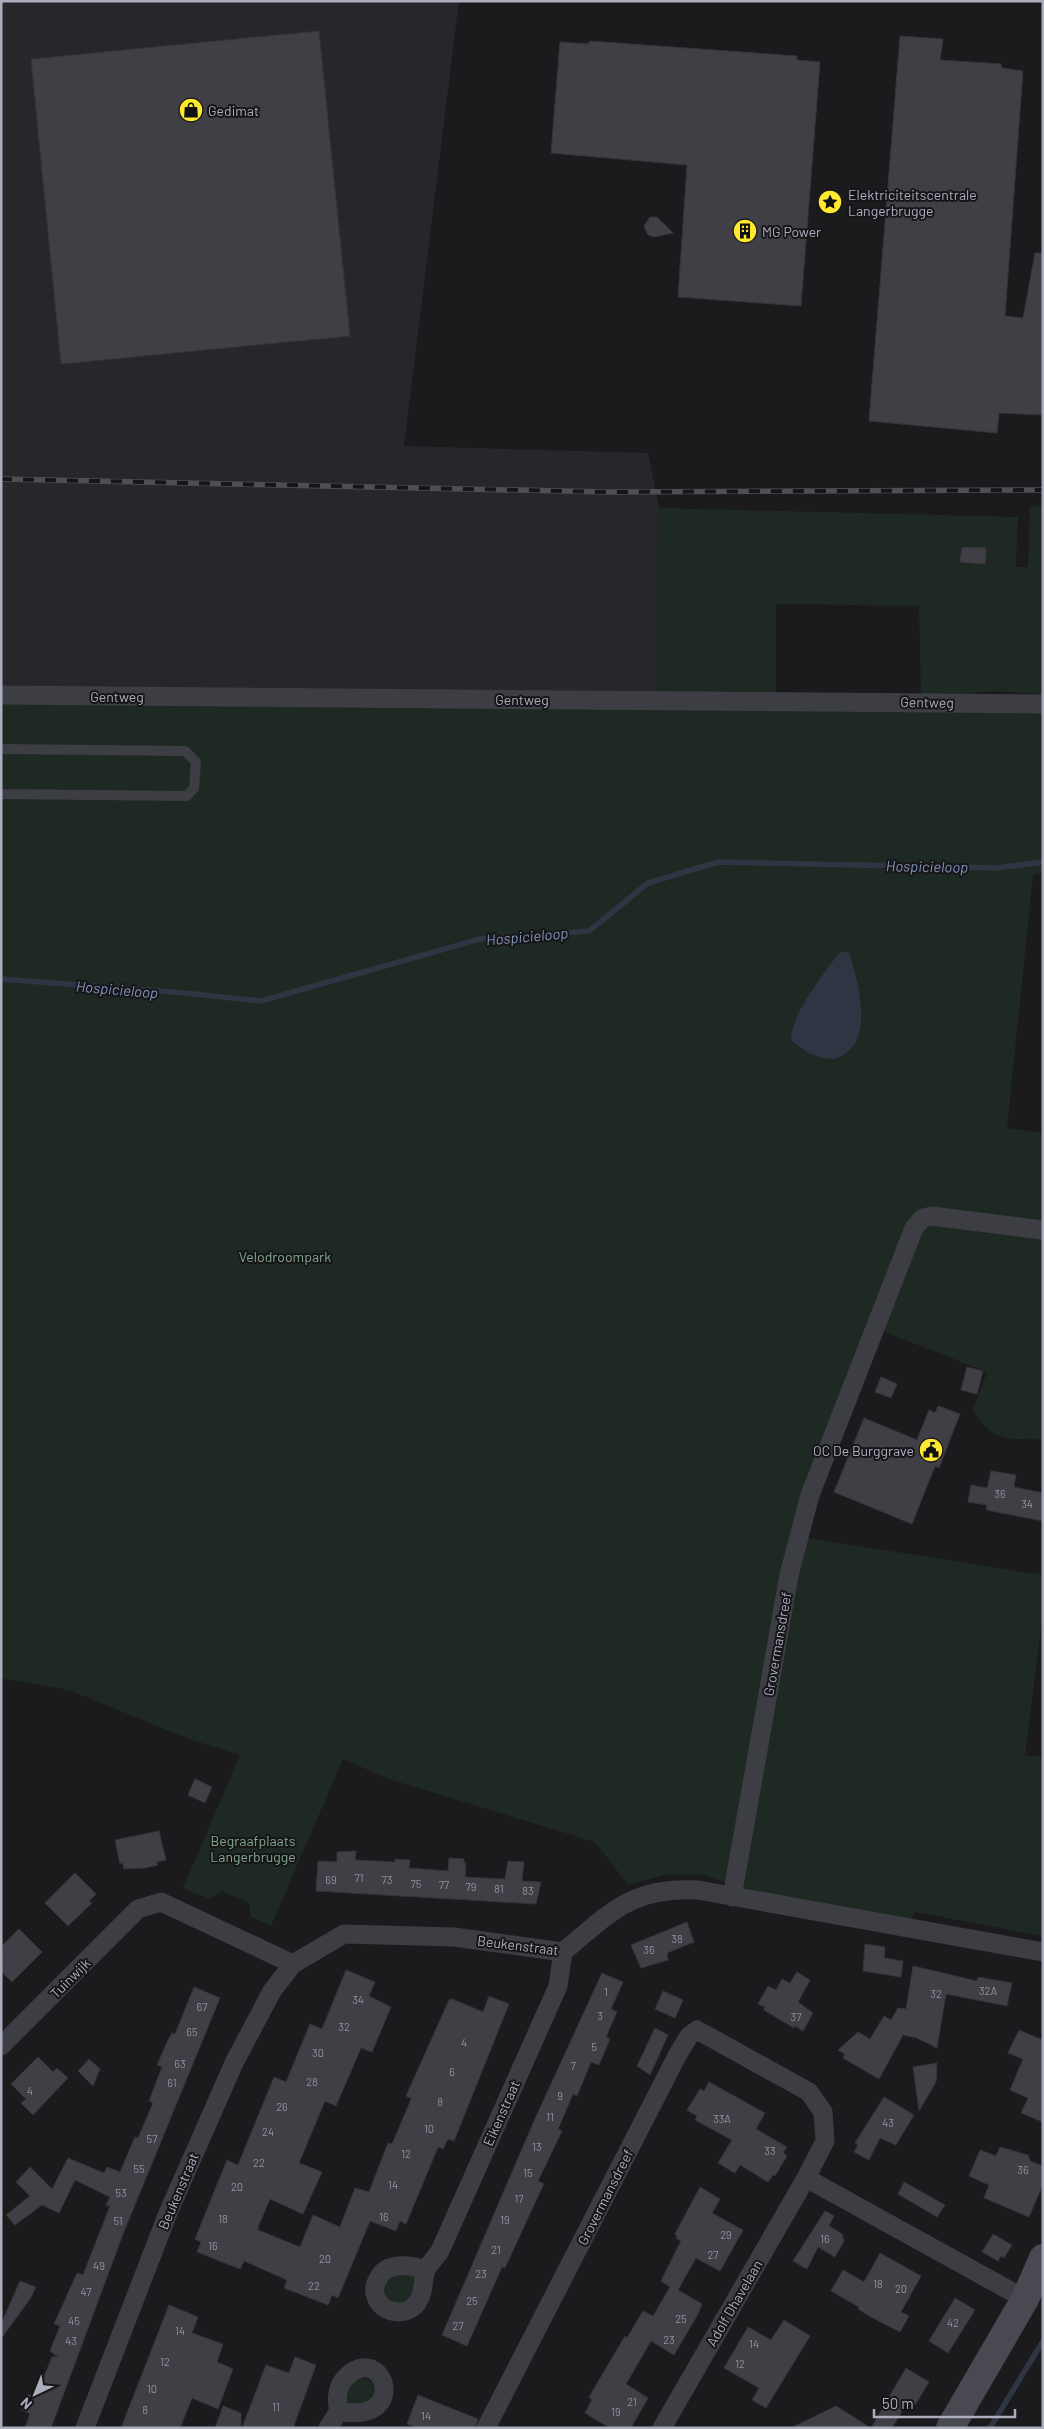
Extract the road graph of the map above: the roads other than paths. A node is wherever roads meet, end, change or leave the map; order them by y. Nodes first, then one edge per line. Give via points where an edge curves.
1 (1, 695) edge
2 (1043, 704) edge
3 (1, 749) edge
4 (1, 794) edge
5 (1043, 1230) edge
6 (732, 1897) junction
7 (563, 1952) junction
8 (1043, 1952) edge
9 (293, 1964) junction
10 (1, 2046) edge
11 (757, 2062) joint
12 (806, 2178) junction
13 (1043, 2258) edge
14 (426, 2270) dead end
15 (1025, 2299) junction
16 (339, 2411) dead end
17 (85, 2428) edge
18 (328, 2428) edge
19 (486, 2428) edge
20 (662, 2428) edge
21 (950, 2428) edge

1 - 2 street, Gentweg
3 - 4 lane via 185,751 196,762 194,788 186,796
5 - 6 street, Grovermansdreef via 932,1216 923,1218 914,1228 810,1494 790,1575
6 - 7 street, Beukenstraat via 675,1889 641,1896 621,1904
6 - 8 street
7 - 9 street, Beukenstraat via 454,1937 344,1934
7 - 14 street, Eikenstraat via 558,1986 440,2251
9 - 10 street, Tuinwijk via 161,1902 138,1909
9 - 17 street, Beukenstraat via 272,1991 234,2063 168,2213
11 - 12 street, Adolf Dhavelaan via 809,2092 823,2112 826,2140
11 - 19 street, Grovermansdreef via 697,2030 689,2036
12 - 15 street
12 - 20 street, Adolf Dhavelaan
13 - 15 main road
15 - 21 main road
16 - 18 street

